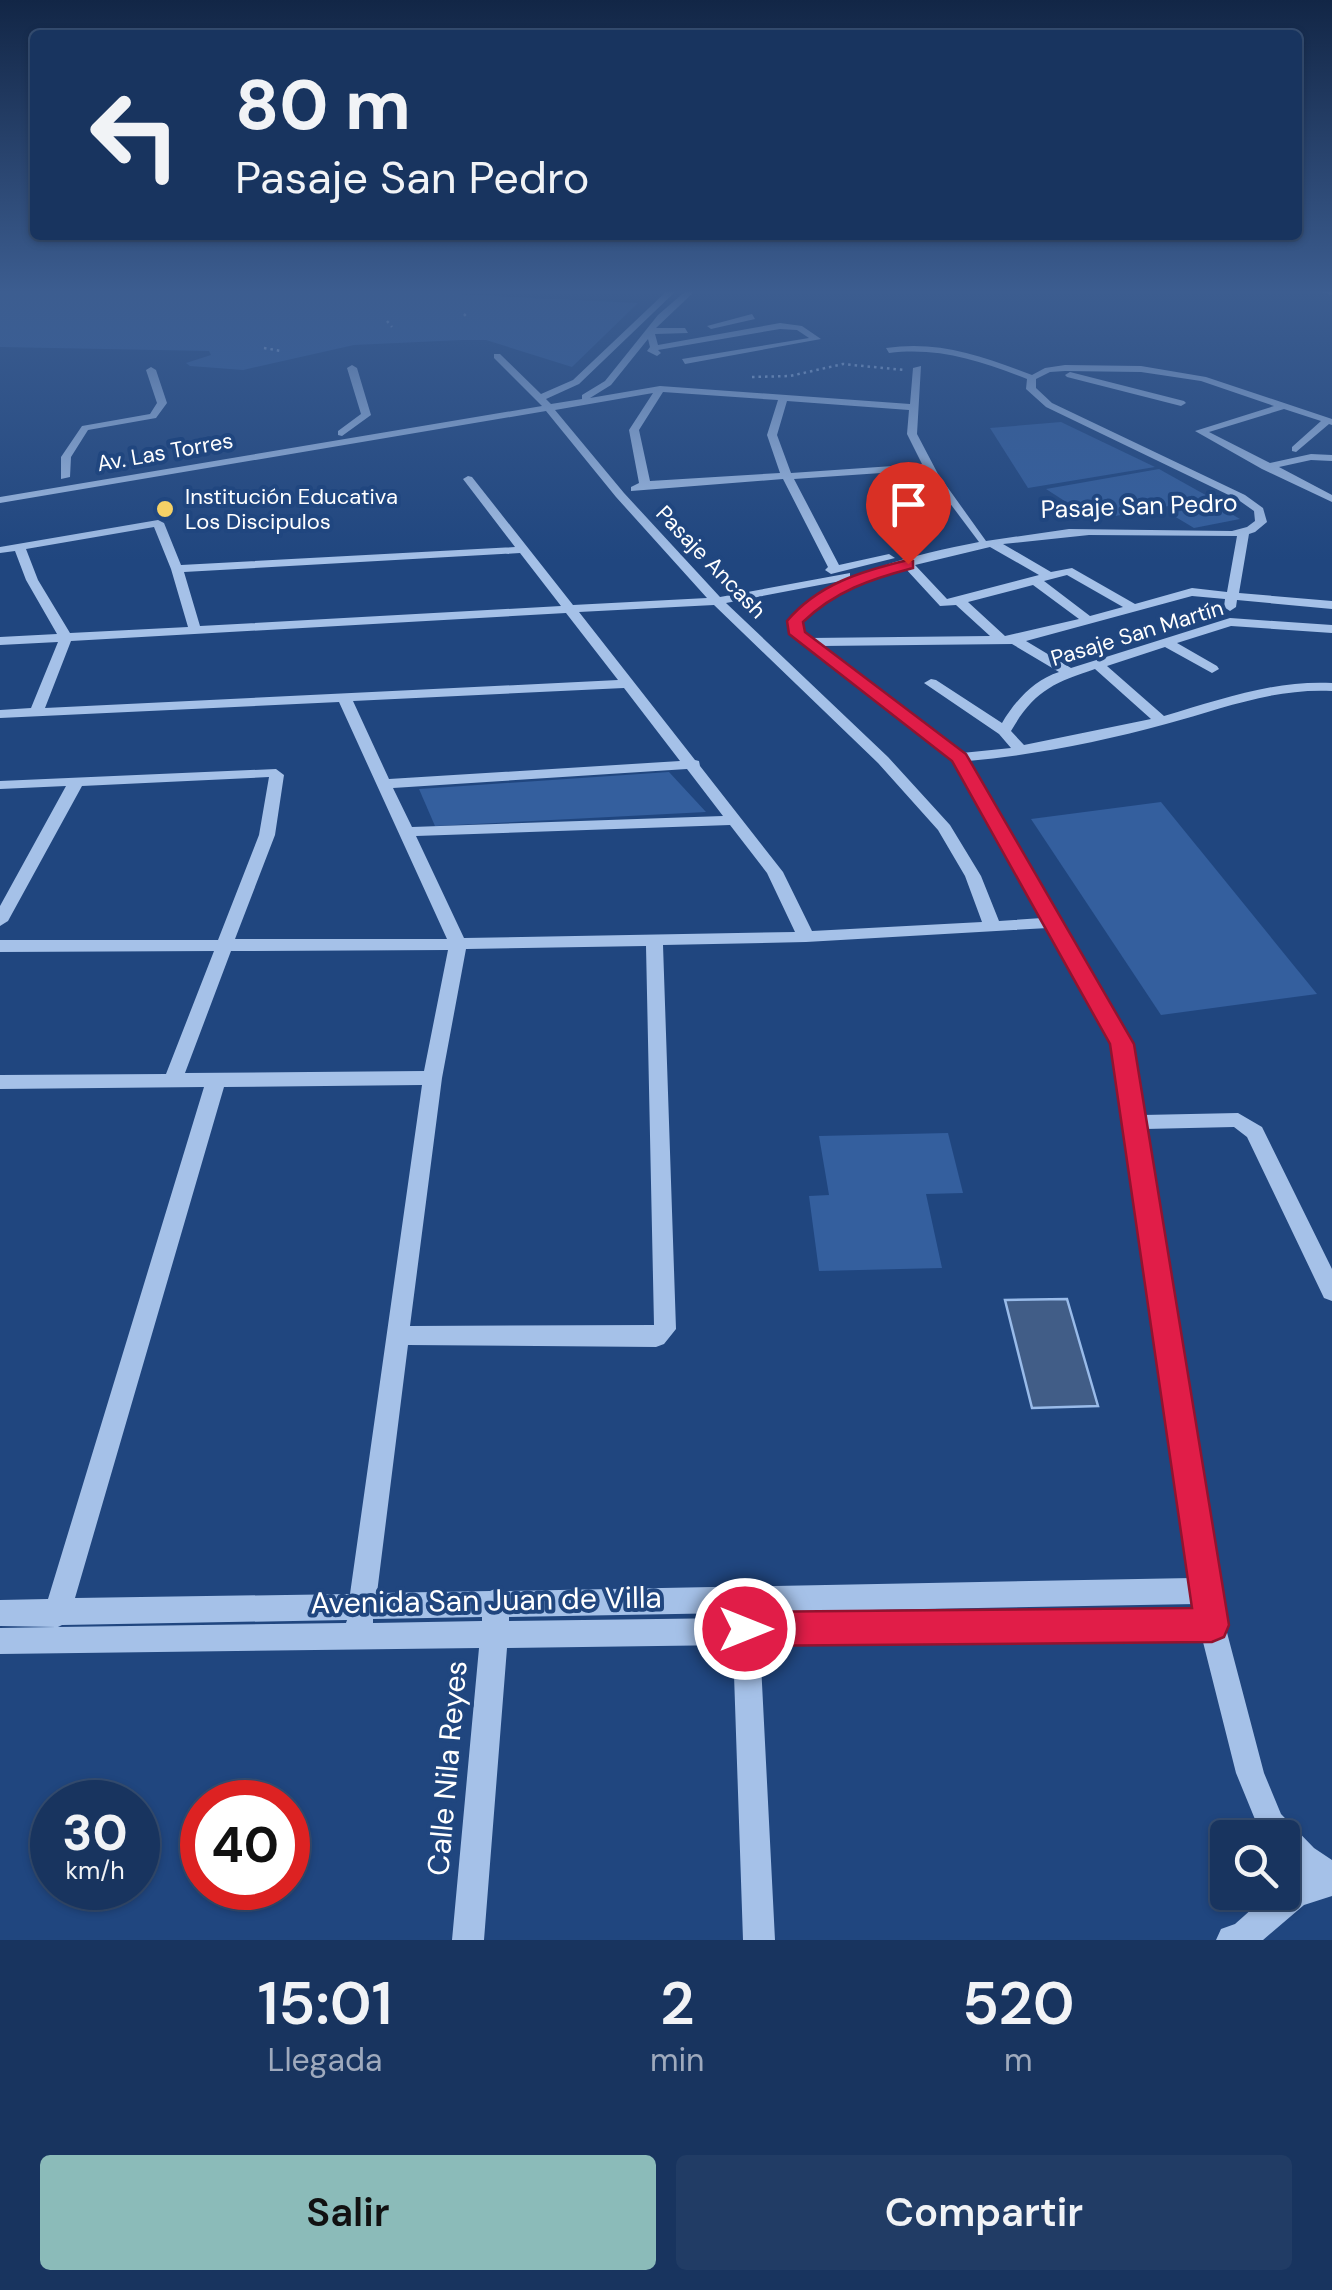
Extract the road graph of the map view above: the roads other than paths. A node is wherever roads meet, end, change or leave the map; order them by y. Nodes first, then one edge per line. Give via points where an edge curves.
1 (153, 380) edge
2 (355, 380) edge
3 (521, 380) edge
4 (579, 380) edge
5 (611, 380) edge
6 (917, 380) edge
7 (1031, 380) edge
8 (1086, 380) edge
9 (1198, 380) edge
10 (660, 390) junction
11 (783, 398) junction
12 (544, 403) junction
13 (1181, 403) dead end
14 (572, 404) junction
15 (913, 406) junction
16 (1281, 407) junction
17 (1329, 422) edge
18 (342, 433) junction
19 (1296, 449) dead end
20 (1332, 458) edge
21 (928, 467) junction
22 (1266, 467) junction
23 (786, 474) junction
24 (66, 477) junction
25 (468, 480) dead end
26 (644, 485) junction
27 (0, 488) edge
28 (620, 495) junction
29 (1332, 499) edge
30 (0, 500) edge
31 (1243, 533) junction
32 (987, 542) junction
33 (20, 546) junction
34 (0, 550) edge
35 (520, 550) junction
36 (908, 564) junction
37 (890, 568) junction
38 (178, 569) junction
39 (835, 569) junction
40 (1051, 577) junction
41 (1036, 582) junction
42 (1230, 596) junction
43 (717, 601) junction
44 (960, 602) junction
45 (1332, 606) edge
46 (1134, 608) junction
47 (568, 611) junction
48 (1088, 620) junction
49 (1230, 622) junction
50 (1332, 629) edge
51 (195, 630) junction
52 (66, 638) junction
53 (1008, 640) junction
54 (0, 641) edge
55 (807, 642) junction
56 (1166, 642) junction
57 (1097, 664) junction
58 (1212, 669) dead end
59 (1070, 673) junction
60 (931, 683) dead end
61 (625, 684) junction
62 (1332, 688) edge
63 (344, 697) junction
64 (36, 712) junction
65 (0, 714) edge
66 (1161, 721) junction
67 (1004, 731) junction
68 (1022, 752) junction
69 (959, 758) junction
70 (694, 764) junction
71 (76, 782) junction
72 (388, 784) junction
73 (0, 785) edge
74 (734, 820) junction
75 (409, 832) junction
76 (0, 921) edge
77 (1050, 923) junction
78 (993, 927) junction
79 (654, 938) junction
80 (806, 938) junction
81 (458, 944) junction
82 (223, 945) junction
83 (0, 946) edge
84 (432, 1078) junction
85 (173, 1080) junction
86 (216, 1080) junction
87 (0, 1082) edge
88 (1136, 1122) junction
89 (1332, 1292) edge
90 (398, 1335) junction
91 (1204, 1591) junction
92 (744, 1598) junction
93 (497, 1601) junction
94 (365, 1606) junction
95 (0, 1612) edge
96 (58, 1614) junction
97 (1212, 1625) junction
98 (745, 1629) junction
99 (494, 1632) junction
100 (358, 1634) junction
101 (0, 1641) edge
102 (1332, 1879) edge
103 (468, 1940) edge
104 (759, 1940) edge
105 (1232, 1940) edge

1 - 24 street via 162,403 154,416 85,428 66,456
2 - 18 street via 366,415
3 - 12 street, Pasaje Ancash
4 - 12 street
5 - 14 street
6 - 15 street
7 - 31 street, Pasaje San Pedro via 1035,393 1061,412 1252,504 1261,522
8 - 13 street
9 - 16 street
10 - 11 street, Av. Las Torres
10 - 14 street, Av. Las Torres
10 - 26 street via 634,434
11 - 15 street, Av. Las Torres
11 - 23 street via 772,435
12 - 14 street, Av. Las Torres
12 - 18 street, Av. Las Torres
12 - 28 street, Pasaje Ancash
12 - 30 street, Av. Las Torres
15 - 21 street via 912,434
16 - 17 street
16 - 22 street via 1200,431
17 - 19 street
18 - 24 street, Av. Las Torres
20 - 22 street
21 - 23 street
21 - 32 street
22 - 29 street
23 - 26 street
23 - 39 street
24 - 27 street, Av. Las Torres
25 - 35 street
26 - 28 street
28 - 43 street, Pasaje Ancash
31 - 32 street, Pasaje San Pedro via 1088,531
31 - 42 street
32 - 36 street
32 - 39 street
32 - 40 street
33 - 34 street
33 - 38 street via 158,522
33 - 52 street
35 - 38 street
35 - 47 street
36 - 37 street
36 - 44 street via 944,603
37 - 43 street
37 - 55 street via 834,589 801,611 795,621
38 - 51 street
39 - 43 street
40 - 41 street
40 - 46 street via 1068,571
41 - 44 street
41 - 48 street
42 - 45 street
42 - 46 street via 1192,592
42 - 49 street
43 - 47 street
43 - 78 street, Pasaje Ancash via 945,828 974,876
44 - 53 street
46 - 48 street
47 - 51 street
47 - 61 street
48 - 53 street
49 - 50 street, Pasaje San Martín
49 - 56 street, Pasaje San Martín
51 - 52 street
52 - 54 street
52 - 64 street
53 - 55 street
53 - 59 street
55 - 69 street
56 - 57 street, Pasaje San Martín
56 - 58 street
57 - 59 street, Pasaje San Martín
57 - 66 street
59 - 67 street, Pasaje San Martín via 1050,679 1018,706
60 - 67 street
61 - 63 street
61 - 70 street
62 - 66 street via 1268,690
63 - 64 street
63 - 72 street
64 - 65 street
66 - 68 street
67 - 68 street
68 - 69 street
69 - 77 street
70 - 72 street
70 - 74 street
71 - 73 street
71 - 76 street
71 - 82 street via 278,775 267,835
72 - 75 street
74 - 75 street
74 - 80 street via 775,872
75 - 81 street
77 - 78 street
77 - 88 street via 1122,1044
78 - 80 street
79 - 80 street
79 - 81 street
79 - 90 street via 665,1328 656,1337
81 - 82 street
81 - 84 street
82 - 83 street
82 - 85 street
84 - 86 street
84 - 90 street
85 - 86 street
85 - 87 street
86 - 96 street
88 - 89 street via 1248,1125
88 - 91 street
90 - 94 street
91 - 92 street, Avenida San Juan de Villa
91 - 97 street
92 - 93 street, Avenida San Juan de Villa
92 - 98 street
93 - 94 street, Avenida San Juan de Villa
93 - 99 street, Calle Nila Reyes
94 - 96 street, Avenida San Juan de Villa
94 - 100 street
95 - 96 street, Avenida San Juan de Villa
97 - 98 street, Avenida San Juan de Villa
97 - 102 street via 1250,1773 1272,1824
98 - 99 street, Avenida San Juan de Villa
98 - 104 street
99 - 100 street, Avenida San Juan de Villa
99 - 103 street, Calle Nila Reyes
100 - 101 street, Avenida San Juan de Villa
102 - 105 street via 1295,1892

